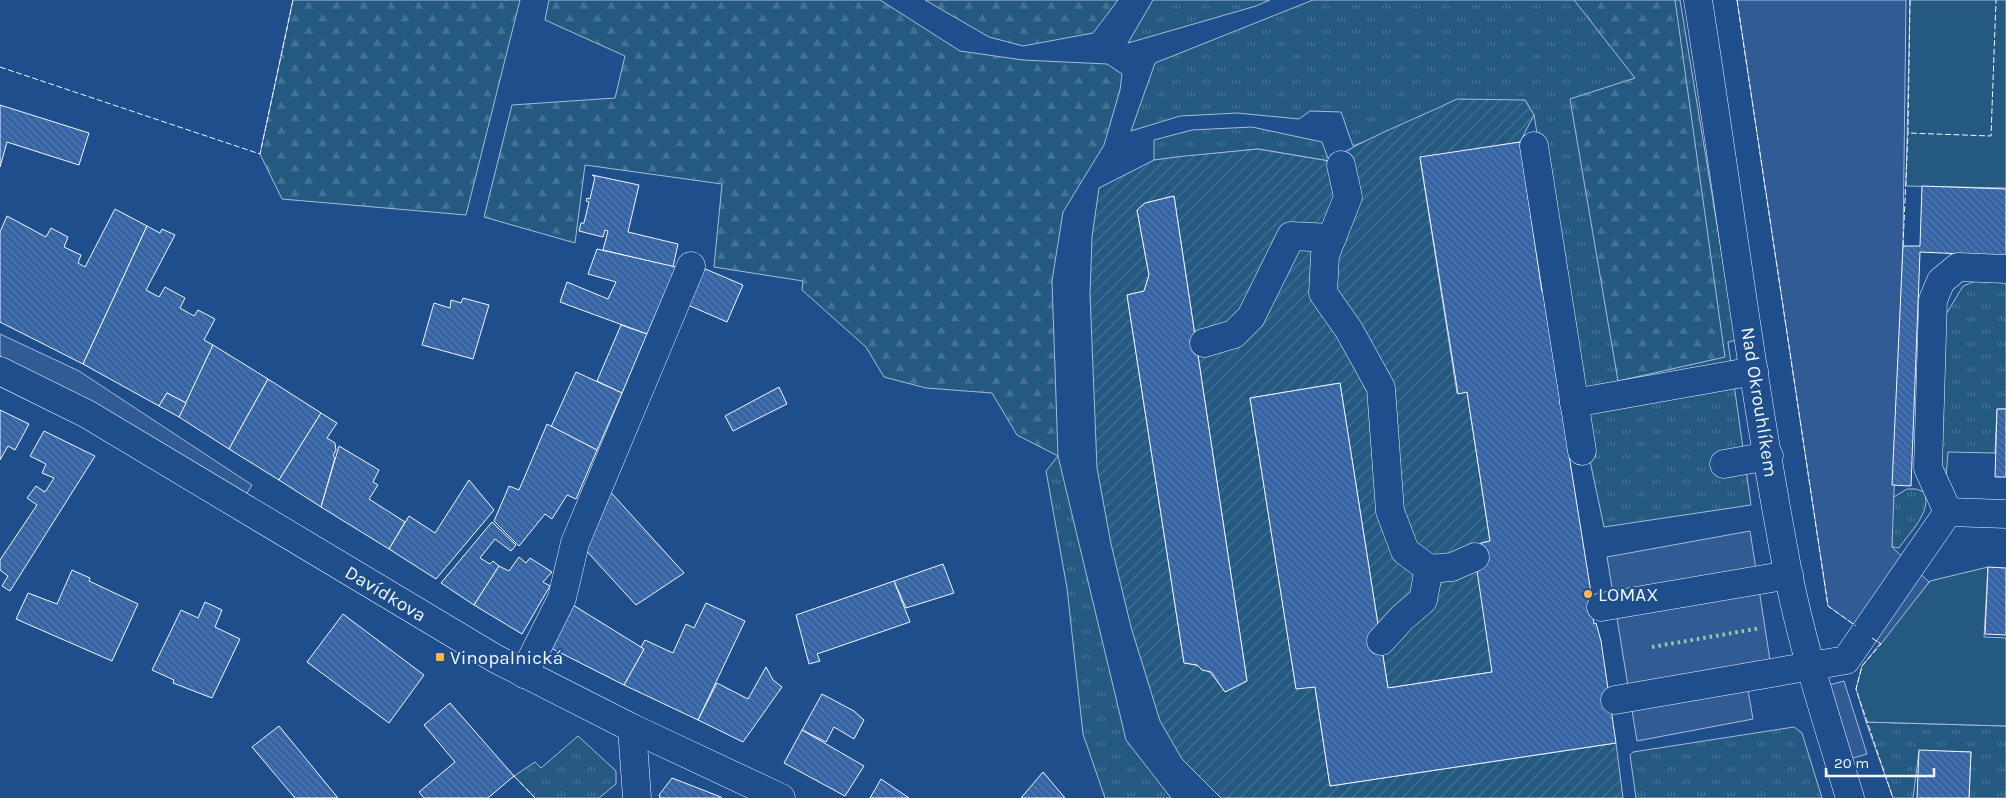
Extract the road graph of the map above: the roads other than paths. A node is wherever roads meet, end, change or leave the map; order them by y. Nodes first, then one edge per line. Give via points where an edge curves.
1 (1698, 0) edge
2 (1534, 146) dead end
3 (1341, 165) dead end
4 (1332, 238) junction
5 (691, 266) dead end
6 (2006, 270) edge
7 (1204, 343) dead end
8 (0, 371) edge
9 (1754, 371) junction
10 (1574, 403) junction
11 (1582, 450) dead end
12 (1768, 456) junction
13 (1724, 464) dead end
14 (1948, 512) junction
15 (2006, 514) edge
16 (1474, 557) dead end
17 (1429, 569) junction
18 (1789, 575) junction
19 (1601, 607) dead end
20 (1381, 642) dead end
21 (1812, 666) junction
22 (524, 674) junction
23 (1615, 700) dead end
24 (632, 728) junction
25 (637, 798) edge
26 (780, 798) edge
27 (1850, 798) edge

1 - 9 street, Nad Okrouhlíkem
2 - 10 street
3 - 4 street via 1348,197
4 - 7 street via 1291,236 1251,317 1234,334
4 - 17 street via 1325,256 1323,293 1349,330 1381,388 1390,511 1405,551
5 - 22 street via 575,543 562,598
6 - 14 street via 1958,267 1941,281 1933,300 1928,468
8 - 22 street, Davídkova via 87,414
9 - 10 street
9 - 12 street, Nad Okrouhlíkem
10 - 11 street
12 - 13 street
12 - 18 street, Nad Okrouhlíkem
14 - 15 street
14 - 21 street via 1846,660
16 - 17 street via 1452,567
17 - 20 street via 1423,600
18 - 19 street
18 - 21 street, Nad Okrouhlíkem
21 - 23 street
21 - 27 street, Nad Okrouhlíkem
22 - 24 street, Davídkova
24 - 25 street
24 - 26 street, Davídkova

